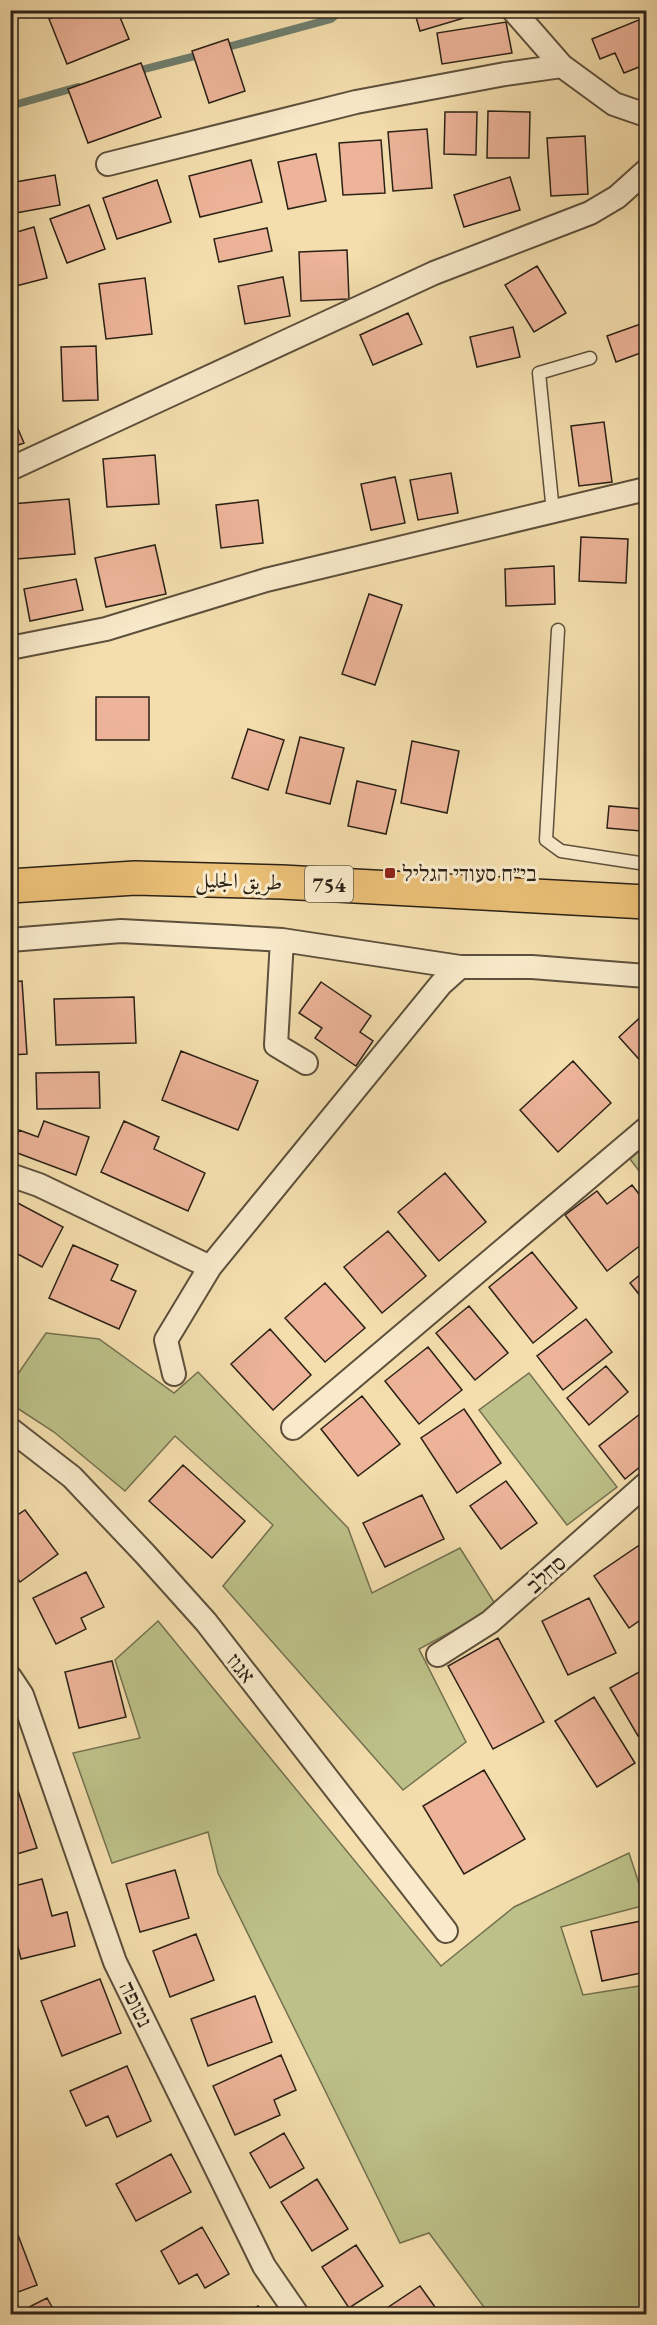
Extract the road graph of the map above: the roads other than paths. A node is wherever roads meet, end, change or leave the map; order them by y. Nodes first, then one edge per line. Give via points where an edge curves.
1 (513, 10) edge
2 (562, 66) junction
3 (646, 115) edge
4 (108, 164) dead end
5 (646, 171) edge
6 (590, 358) dead end
7 (10, 469) edge
8 (646, 489) edge
9 (553, 512) junction
10 (558, 630) dead end
11 (10, 648) edge
12 (646, 864) edge
13 (646, 884) edge
14 (10, 886) edge
15 (597, 899) junction
16 (646, 902) edge
17 (10, 940) edge
18 (282, 940) junction
19 (460, 967) junction
20 (646, 976) edge
21 (306, 1063) dead end
22 (646, 1129) edge
23 (10, 1175) edge
24 (210, 1267) junction
25 (174, 1374) dead end
26 (293, 1428) dead end
27 (10, 1429) edge
28 (646, 1484) edge
29 (438, 1655) dead end
30 (10, 1677) edge
31 (446, 1931) dead end
32 (297, 2314) edge

1 - 2 street
2 - 3 street via 614,104
2 - 4 street via 356,102
5 - 7 street via 617,197 590,213 434,273
6 - 9 lane via 539,373
8 - 9 street
9 - 11 street via 266,580 106,629
10 - 12 lane via 546,840 561,851
13 - 15 street
14 - 15 main road, طريق الجليل / 754 via 135,878
15 - 16 main road, طريق الجليل / 754
17 - 18 street via 121,931
18 - 19 street
18 - 21 street via 276,1045
19 - 20 street via 532,967
19 - 24 street via 441,984
22 - 26 street
23 - 24 street via 39,1185
24 - 25 street via 166,1340
27 - 31 street, אגוז via 72,1477 206,1622
28 - 29 street, סחלב via 490,1622
30 - 32 street, נטופה via 22,1695 115,1962 264,2266

